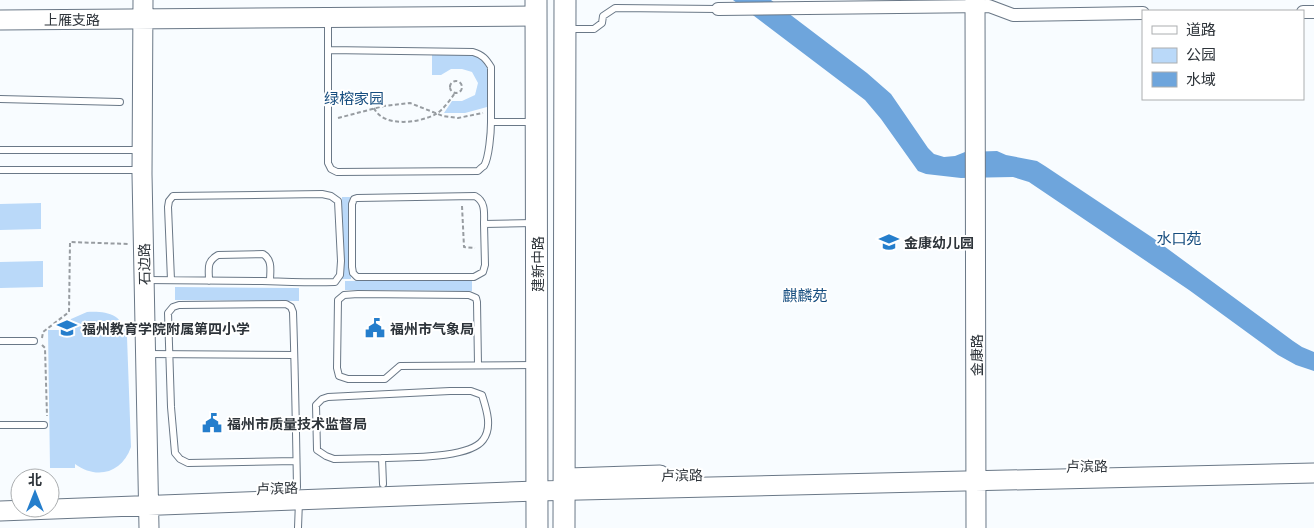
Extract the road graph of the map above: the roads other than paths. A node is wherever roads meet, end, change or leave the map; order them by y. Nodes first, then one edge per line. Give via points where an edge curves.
1 (143, 0) edge
2 (565, 0) edge
3 (975, 3) edge
4 (536, 8) edge
5 (718, 9) joint
6 (1142, 13) edge
7 (328, 18) junction
8 (144, 19) junction
9 (0, 20) edge
10 (565, 29) junction
11 (328, 50) junction
12 (0, 99) edge
13 (120, 102) dead end
14 (491, 122) junction
15 (537, 122) junction
16 (0, 150) edge
17 (142, 150) junction
18 (0, 170) edge
19 (142, 170) junction
20 (537, 223) junction
21 (484, 224) junction
22 (144, 280) junction
23 (170, 280) junction
24 (209, 281) junction
25 (270, 281) junction
26 (0, 340) edge
27 (34, 341) dead end
28 (145, 354) junction
29 (169, 354) junction
30 (294, 354) junction
31 (478, 366) junction
32 (537, 366) junction
33 (0, 424) edge
34 (44, 425) road end
35 (382, 458) junction
36 (1314, 461) edge
37 (296, 462) junction
38 (1314, 473) edge
39 (976, 474) junction
40 (383, 484) junction
41 (564, 484) junction
42 (537, 485) junction
43 (298, 493) junction
44 (60, 496) edge
45 (149, 499) junction
46 (0, 511) edge
47 (149, 528) edge
48 (298, 528) edge
49 (537, 528) edge
50 (564, 528) edge
51 (976, 528) edge

1 - 8 main road, 石边路
2 - 10 main road, 建新中路
3 - 5 street
3 - 6 street via 1014,15
3 - 39 main road, 金康路
4 - 7 main road, 上雁支路
4 - 15 main road, 建新中路
5 - 10 lane via 615,8 594,28
7 - 8 main road, 上雁支路
7 - 11 lane
8 - 9 main road, 上雁支路
8 - 17 main road, 石边路
10 - 41 main road, 建新中路
11 - 14 lane via 473,52 482,55 491,67
11 - 14 lane via 328,163 337,172 478,171 486,161
12 - 13 lane
14 - 15 lane
15 - 20 main road, 建新中路
16 - 17 lane
17 - 19 main road, 石边路
18 - 19 lane
19 - 22 main road, 石边路
20 - 21 lane
20 - 32 main road, 建新中路
21 - 21 lane via 483,203 475,196 354,199 353,273 357,277 474,277 483,272 485,265
22 - 23 lane
22 - 28 main road, 石边路
23 - 24 lane
23 - 25 lane via 168,201 172,196 322,194 338,201 340,275 334,282
24 - 25 lane
24 - 25 lane via 212,258 218,255 263,254 270,262
26 - 27 lane
28 - 29 lane
28 - 45 main road, 石边路
29 - 30 lane
29 - 30 lane via 168,313 173,307 286,304 293,312
29 - 37 lane via 175,453 180,459 188,463
30 - 37 lane
31 - 31 lane via 477,302 469,294 358,294 344,295 338,300 337,368 340,376 385,379 400,366
31 - 32 lane
32 - 42 main road, 建新中路
33 - 34 lane
35 - 35 lane via 445,455 476,447 488,430 482,395 471,391 450,391 328,397 316,405 317,450 334,459
35 - 40 lane
36 - 39 main road, 卢滨路
37 - 43 lane
38 - 39 main road
39 - 41 main road, 卢滨路
39 - 51 main road, 金康路
40 - 42 main road, 卢滨路
40 - 43 main road, 卢滨路
41 - 42 main road, 卢滨路
41 - 50 main road, 建新中路
42 - 43 main road
42 - 49 main road, 建新中路
43 - 45 main road, 卢滨路
43 - 48 lane
44 - 45 main road, 卢滨路
45 - 46 main road
45 - 47 main road, 石边路

